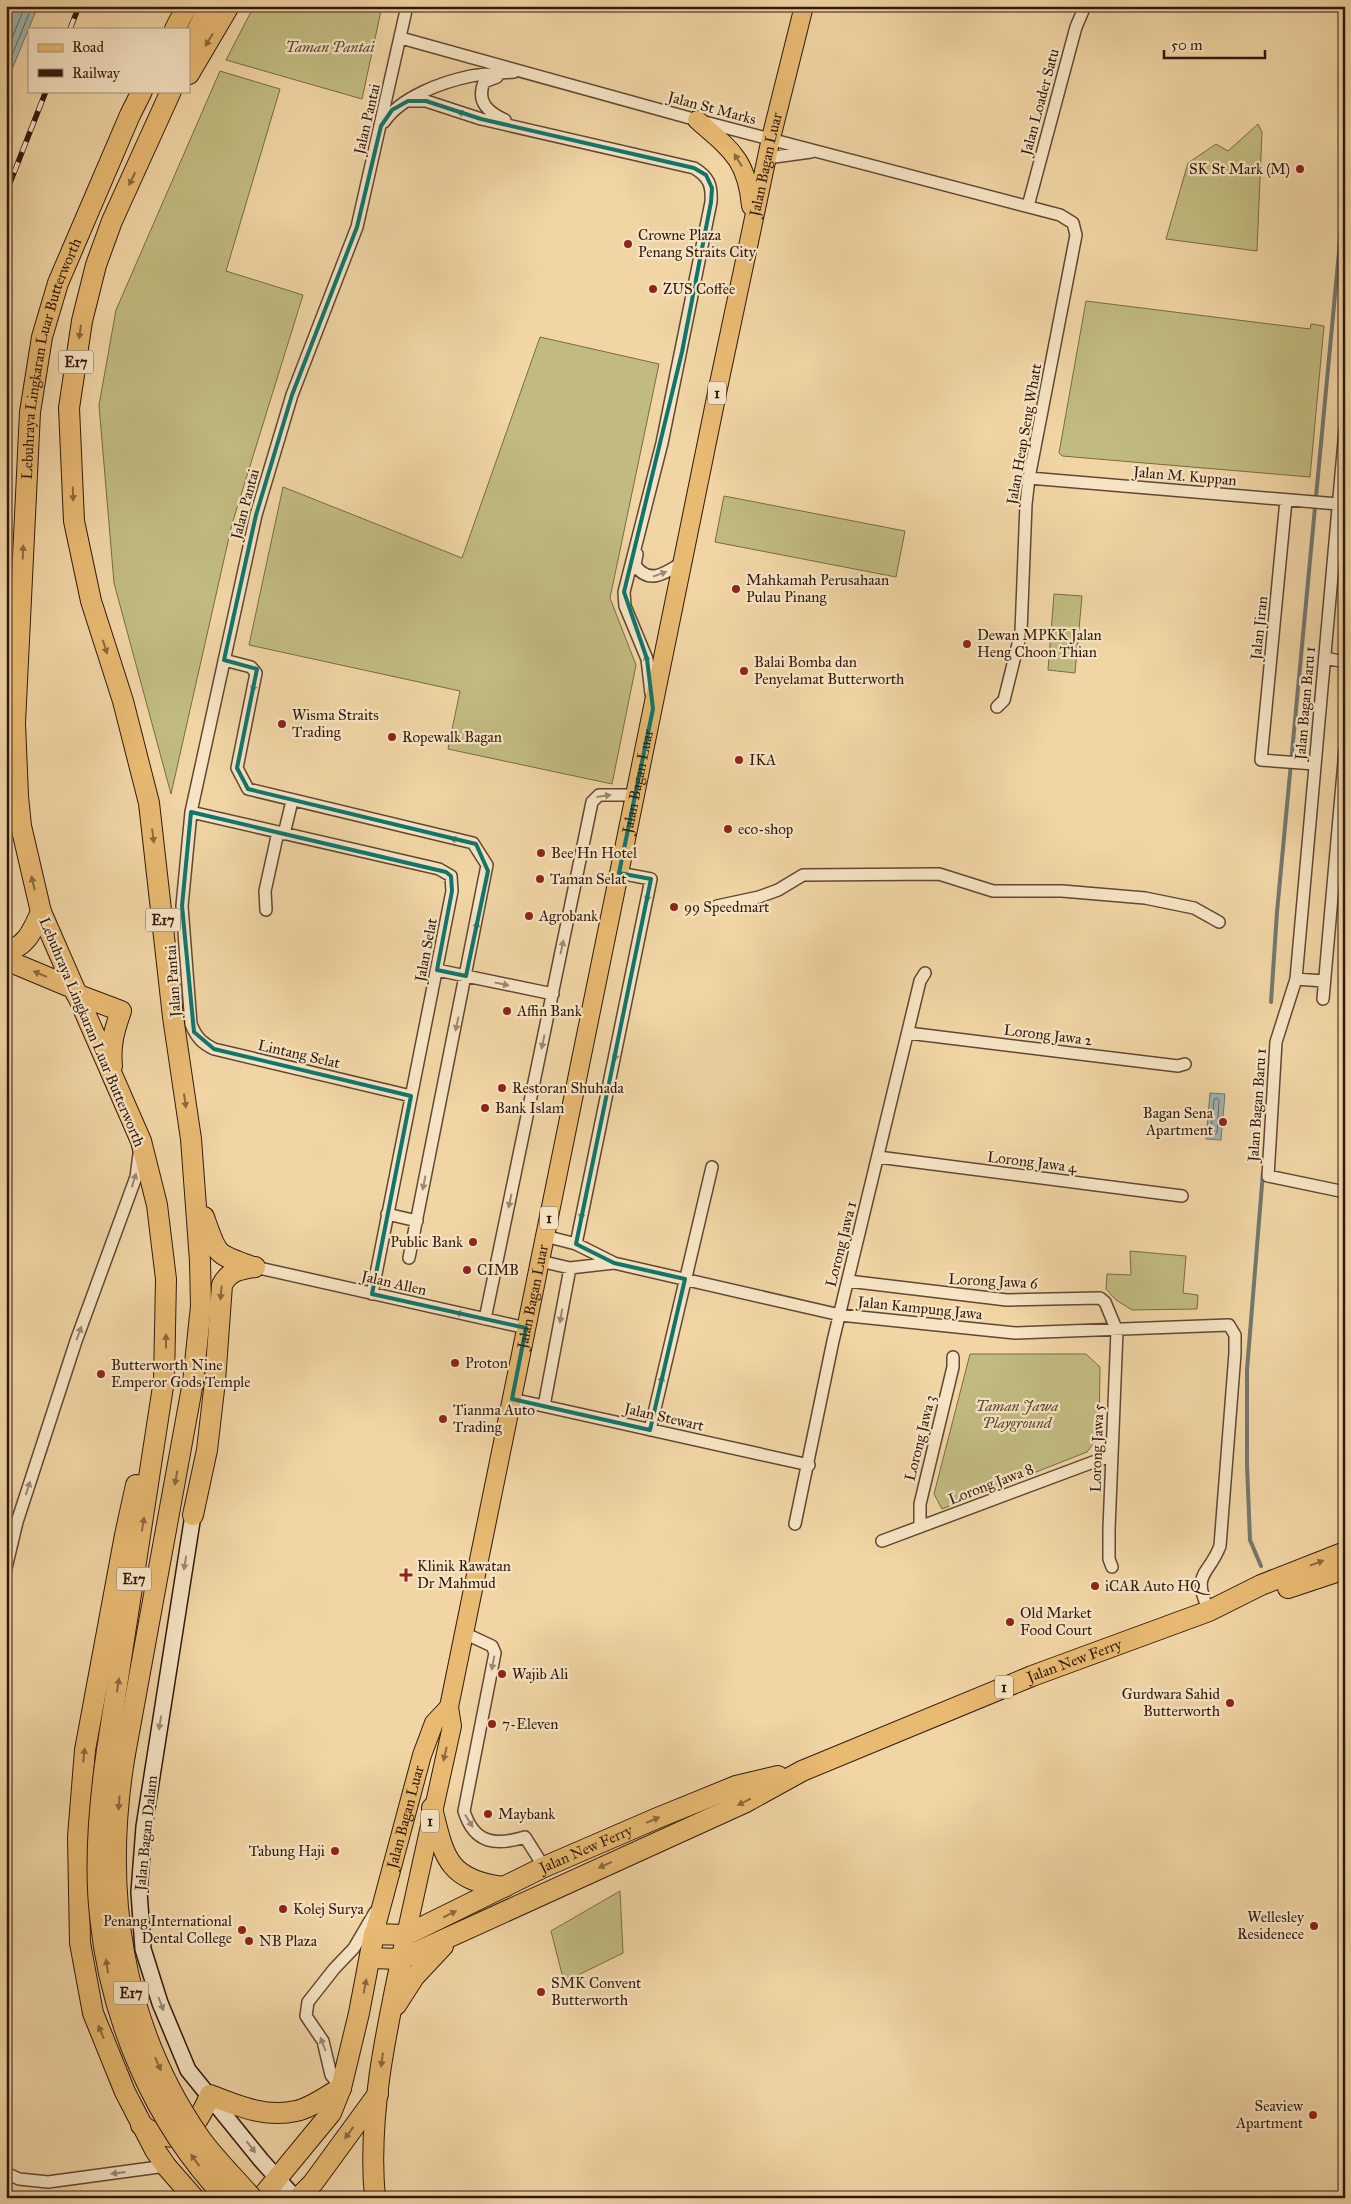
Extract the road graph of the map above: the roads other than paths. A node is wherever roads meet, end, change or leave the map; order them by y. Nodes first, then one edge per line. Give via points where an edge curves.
1 (172, 6) edge
2 (187, 6) edge
3 (209, 6) edge
4 (229, 6) edge
5 (407, 6) edge
6 (804, 6) edge
7 (1085, 6) edge
8 (164, 28) edge
9 (176, 28) edge
10 (401, 38) junction
11 (190, 46) edge
12 (523, 71) junction
13 (190, 72) edge
14 (141, 92) edge
15 (171, 92) edge
16 (177, 92) edge
17 (408, 101) junction
18 (697, 120) junction
19 (381, 126) junction
20 (528, 130) junction
21 (153, 134) junction
22 (771, 138) junction
23 (822, 151) junction
24 (766, 158) junction
25 (1028, 206) junction
26 (1073, 223) joint
27 (753, 224) junction
28 (1345, 430) edge
29 (1029, 478) junction
30 (1286, 500) junction
31 (1338, 504) junction
32 (639, 535) junction
33 (683, 562) junction
34 (1324, 658) junction
35 (224, 660) junction
36 (1345, 662) edge
37 (998, 707) dead end
38 (652, 709) junction
39 (1345, 750) edge
40 (1315, 764) junction
41 (1344, 775) edge
42 (635, 795) junction
43 (292, 801) junction
44 (191, 812) junction
45 (281, 833) junction
46 (619, 873) junction
47 (717, 906) dead end
48 (266, 910) dead end
49 (41, 912) junction
50 (1219, 922) dead end
51 (6, 951) edge
52 (6, 960) edge
53 (437, 970) junction
54 (925, 973) dead end
55 (466, 976) junction
56 (1296, 979) junction
57 (1324, 982) junction
58 (74, 991) junction
59 (553, 994) junction
60 (1323, 1000) dead end
61 (191, 1024) joint
62 (908, 1033) junction
63 (1185, 1064) dead end
64 (112, 1073) junction
65 (411, 1096) junction
66 (141, 1141) junction
67 (878, 1157) junction
68 (712, 1167) dead end
69 (1345, 1192) edge
70 (197, 1196) junction
71 (1182, 1196) dead end
72 (388, 1214) junction
73 (417, 1221) junction
74 (545, 1236) junction
75 (576, 1244) junction
76 (409, 1258) dead end
77 (540, 1261) junction
78 (614, 1263) junction
79 (255, 1267) junction
80 (570, 1268) junction
81 (685, 1279) junction
82 (848, 1281) junction
83 (372, 1294) junction
84 (201, 1306) junction
85 (840, 1315) junction
86 (485, 1319) junction
87 (526, 1328) junction
88 (1117, 1330) junction
89 (953, 1357) dead end
90 (512, 1399) junction
91 (544, 1406) junction
92 (160, 1407) junction
93 (650, 1430) junction
94 (1112, 1455) junction
95 (809, 1465) junction
96 (193, 1515) junction
97 (795, 1524) dead end
98 (920, 1527) junction
99 (882, 1541) dead end
100 (1345, 1552) edge
101 (1112, 1567) dead end
102 (6, 1568) edge
103 (1345, 1569) edge
104 (1209, 1611) junction
105 (464, 1633) junction
106 (449, 1706) junction
107 (116, 1752) junction
108 (802, 1771) junction
109 (432, 1808) junction
110 (544, 1868) junction
111 (504, 1887) junction
112 (385, 1895) junction
113 (460, 1932) junction
114 (374, 1934) junction
115 (406, 1935) junction
116 (370, 1958) junction
117 (401, 1959) junction
118 (386, 2026) junction
119 (341, 2088) junction
120 (378, 2094) junction
121 (210, 2095) junction
122 (141, 2125) junction
123 (166, 2166) junction
124 (6, 2173) edge
125 (277, 2178) junction
126 (194, 2198) edge
127 (226, 2198) edge
128 (252, 2198) edge
129 (261, 2198) edge
130 (296, 2198) edge
131 (375, 2198) edge

1 - 8 highway
2 - 9 highway
3 - 11 highway
4 -> 13 highway
5 - 10 street, Jalan Pantai
6 - 22 main road, Jalan Bagan Luar / 1
7 - 25 street, Jalan Loader Satu via 1076,27
10 - 12 street, Jalan St Marks
10 - 19 street, Jalan Pantai
12 - 17 street via 466,77
12 - 18 street, Jalan St Marks
12 - 20 street via 484,82 481,91 482,102 490,114
49 -> 14 highway, Lebuhraya Lingkaran Luar Butterworth / E17 via 21,826 15,724 30,412 42,337 52,300
15 - 21 highway, Lebuhraya Lingkaran Luar Butterworth / E17
16 - 21 highway
17 - 19 street via 392,110
20 -> 17 street via 426,101
18 - 22 street, Jalan St Marks
27 -> 18 main road via 750,192 743,169 732,151
19 - 35 street, Jalan Pantai via 357,227 292,395 256,515
20 - 32 street via 694,168 706,174 712,188 682,352
21 -> 70 highway, Lebuhraya Lingkaran Luar Butterworth / E17 via 112,222 91,283 69,408 74,521 90,601 123,701 150,803 173,1017
22 - 23 street, Jalan St Marks
22 - 24 main road, Jalan Bagan Luar / 1
23 - 24 street
23 - 25 street, Jalan St Marks
24 - 27 main road, Jalan Bagan Luar / 1
25 - 26 street, Jalan St Marks via 1060,215
26 - 29 street, Jalan Heap Seng Whatt via 1076,236
27 - 33 main road, Jalan Bagan Luar / 1
28 - 31 street, Jalan Bagan Baru 1
29 - 30 street, Jalan M. Kuppan
29 - 37 street, Jalan Heap Seng Whatt via 1020,637 1004,700
30 - 31 street, Jalan M. Kuppan
30 - 40 street, Jalan Jiran via 1261,760
31 - 34 street, Jalan Bagan Baru 1
32 -> 33 street via 635,565 646,576 661,576
38 -> 32 street via 647,659 625,606 624,592
33 - 38 main road, Jalan Bagan Luar / 1
34 - 36 street
34 - 40 street, Jalan Bagan Baru 1
35 -> 43 street via 251,667 256,673 238,773 252,792
35 - 44 street, Jalan Pantai
38 - 42 main road, Jalan Bagan Luar / 1
39 - 41 street
40 - 56 street, Jalan Bagan Baru 1
41 - 57 street
42 - 46 main road, Jalan Bagan Luar / 1
59 -> 42 street via 592,802 599,795
43 - 45 street
55 -> 43 street via 488,871 477,846
44 - 45 street, Jalan Selat
44 - 61 street, Jalan Pantai via 182,906
45 - 48 street via 265,891
45 - 53 street, Jalan Selat via 440,869 451,876 452,891
46 - 74 main road, Jalan Bagan Luar / 1
46 -> 75 street via 651,879
47 - 50 street via 772,893 803,875 939,874 993,891 1062,891 1145,898 1194,908
49 - 51 highway via 28,938 16,948
49 - 58 highway, Lebuhraya Lingkaran Luar Butterworth / E17
58 -> 52 highway
53 - 55 street
53 - 65 street, Jalan Selat
54 - 62 street, Lorong Jawa 1 via 920,981
55 -> 59 street
55 -> 73 street
56 - 57 street
56 - 69 street, Jalan Bagan Baru 1 via 1276,1042 1268,1176
57 - 60 street
58 - 64 highway, Lebuhraya Lingkaran Luar Butterworth / E17
58 - 64 highway via 121,1011 110,1047
59 -> 86 street
61 - 65 street, Lintang Selat via 198,1038 214,1049
62 - 63 street, Lorong Jawa 2 via 1178,1066
62 - 67 street, Lorong Jawa 1
64 - 66 highway, Lebuhraya Lingkaran Luar Butterworth / E17
65 - 72 street, Jalan Selat
92 -> 66 highway, Lebuhraya Lingkaran Luar Butterworth / E17 via 166,1352 166,1279 157,1205
102 -> 66 street via 17,1522 73,1350 136,1177
67 - 71 street, Lorong Jawa 4
67 - 82 street, Lorong Jawa 1
68 - 81 street
70 - 79 highway via 217,1250 228,1259
70 - 84 highway, Lebuhraya Lingkaran Luar Butterworth / E17
72 - 73 street
72 - 83 street, Jalan Selat
73 - 76 street
74 - 75 street, Jalan Kampung Jawa
74 - 77 main road, Jalan Bagan Luar / 1
75 - 78 street, Jalan Kampung Jawa
77 - 80 street, Jalan Kampung Jawa
77 - 87 main road, Jalan Bagan Luar / 1
78 - 80 street, Jalan Kampung Jawa
78 - 81 street, Jalan Kampung Jawa
79 - 83 street, Jalan Allen
79 -> 96 highway via 232,1273 222,1285 207,1450
80 -> 91 street
81 - 85 street, Jalan Kampung Jawa
93 -> 81 street
82 - 85 street, Lorong Jawa 1
82 - 88 street, Lorong Jawa 6 via 1007,1300 1100,1298 1105,1302
86 -> 83 street, Jalan Allen
84 - 96 highway via 202,1380
84 -> 107 highway, Lebuhraya Lingkaran Luar Butterworth / E17 via 186,1420
85 - 88 street, Jalan Kampung Jawa via 1015,1333
85 - 95 street, Lorong Jawa 1
86 - 87 street, Jalan Allen
87 - 90 main road, Jalan Bagan Luar / 1
88 - 94 street, Lorong Jawa 5
88 - 104 street, Jalan Kampung Jawa via 1229,1325 1235,1334 1220,1546 1201,1580 1202,1595
89 - 98 street, Lorong Jawa 3 via 920,1504
90 - 91 street, Jalan Stewart
90 - 105 main road, Jalan Bagan Luar / 1
91 - 93 street, Jalan Stewart
107 -> 92 highway, Lebuhraya Lingkaran Luar Butterworth / E17
122 -> 92 highway via 93,2013 80,1943 78,1837 87,1727 140,1469
93 - 95 street, Jalan Stewart
94 - 98 street, Lorong Jawa 8
94 - 101 street, Lorong Jawa 5 via 1109,1559
95 - 97 street, Lorong Jawa 1
96 -> 121 street, Jalan Bagan Dalam via 144,1827 138,1892 143,1949 160,2003 188,2070
98 - 99 street, Lorong Jawa 8
104 -> 100 highway, Jalan New Ferry / 1 via 1261,1585
103 - 104 highway, Jalan New Ferry / 1
104 - 108 highway, Jalan New Ferry / 1 via 1032,1676
105 - 106 main road, Jalan Bagan Luar / 1
105 -> 110 street via 492,1646 495,1653 464,1811 468,1823 488,1841 506,1842 525,1836
106 -> 109 main road, Jalan Bagan Luar / 1 via 452,1726
106 - 112 main road, Jalan Bagan Luar / 1 via 434,1723 422,1755
127 -> 107 highway, Lebuhraya Lingkaran Luar Butterworth / E17, bridge via 177,2136 154,2096 126,2033 108,1975 100,1915 98,1853
107 -> 128 highway, Lebuhraya Lingkaran Luar Butterworth / E17, bridge via 117,1906 121,1945 133,2000 168,2086 200,2138
110 -> 108 highway, Jalan New Ferry / 1 via 736,1786
108 -> 113 highway, Jalan New Ferry / 1 via 744,1803
109 - 111 highway via 442,1850 451,1864 481,1884
109 - 115 main road, Jalan Bagan Luar / 1
110 - 111 highway, Jalan New Ferry / 1
115 -> 111 highway, Jalan New Ferry / 1
112 - 114 main road, Jalan Bagan Luar / 1
119 -> 112 street via 332,2075 323,2041 306,2016 308,2002 354,1948
113 - 117 highway, Jalan New Ferry / 1
113 - 118 highway via 434,1953 414,1977
114 - 115 highway, Jalan New Ferry / 1
114 - 116 highway, 1
115 - 117 highway, 1
116 - 117 highway, Jalan New Ferry / 1
119 -> 116 highway
117 - 118 highway
118 -> 120 highway
119 - 121 highway via 298,2111 275,2113 252,2110
119 - 125 highway via 322,2126
120 -> 130 highway via 313,2183
120 - 131 highway
121 - 122 highway via 195,2125 183,2135 171,2138 156,2135
121 -> 125 street, Jalan Bagan Dalam
122 - 123 highway
123 -> 124 street via 48,2182 19,2179
123 - 126 highway
125 - 129 highway
125 - 130 street, Jalan Bagan Dalam

